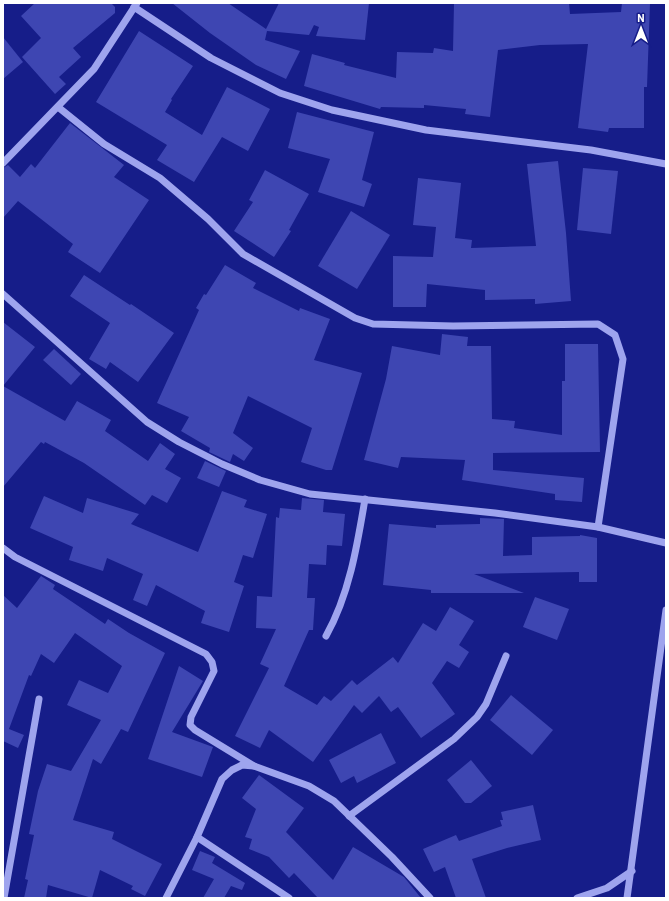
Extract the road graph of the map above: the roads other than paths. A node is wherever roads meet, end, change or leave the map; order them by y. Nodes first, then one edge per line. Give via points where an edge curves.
1 (135, 5) edge
2 (58, 107) junction
3 (3, 163) edge
4 (666, 164) edge
5 (3, 294) edge
6 (365, 500) junction
7 (598, 527) junction
8 (666, 543) edge
9 (3, 548) edge
10 (666, 610) edge
11 (326, 636) dead end
12 (506, 656) dead end
13 (38, 699) dead end
14 (254, 766) junction
15 (349, 816) junction
16 (197, 837) junction
17 (632, 871) junction
18 (4, 898) edge
19 (166, 898) edge
20 (289, 898) edge
21 (430, 898) edge
22 (577, 898) edge
23 (627, 898) edge

1 - 2 street via 94,69
1 - 4 street via 211,58 280,93 332,110 426,130 591,150
2 - 3 street
2 - 7 street via 104,144 160,178 208,219 243,254 355,318 373,324 453,326 598,324 615,335 623,359
5 - 6 street via 147,422 179,442 260,480 310,494
6 - 7 street via 487,512
6 - 11 street via 348,581 340,608
7 - 8 street
9 - 14 street via 206,654 212,662 214,671 191,717 190,725
10 - 17 street
12 - 15 street via 486,704 477,717 448,743
13 - 18 street
14 - 15 street via 309,786 334,801
14 - 16 street via 242,765 222,779
15 - 21 street
16 - 19 street
16 - 20 street
17 - 22 street via 607,888
17 - 23 street

